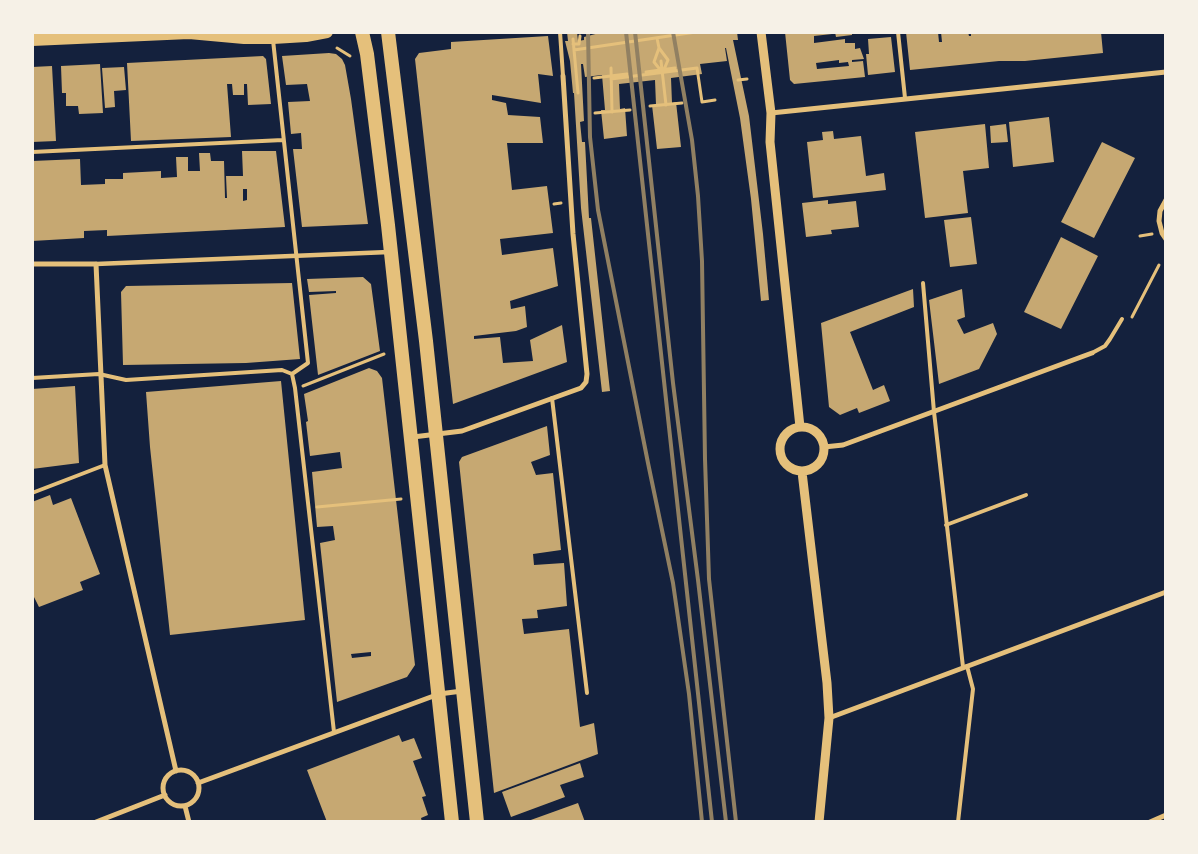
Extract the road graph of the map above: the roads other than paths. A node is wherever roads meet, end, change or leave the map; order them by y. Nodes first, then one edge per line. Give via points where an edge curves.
1 (327, 32) edge
2 (362, 32) edge
3 (388, 32) edge
4 (560, 32) edge
5 (761, 32) edge
6 (898, 32) edge
7 (190, 33) edge
8 (273, 38) junction
9 (32, 40) edge
10 (1166, 72) edge
11 (563, 76) joint
12 (905, 98) junction
13 (771, 113) junction
14 (283, 140) junction
15 (32, 152) edge
16 (1166, 200) edge
17 (1166, 239) edge
18 (390, 252) junction
19 (297, 255) junction
20 (32, 264) edge
21 (96, 264) junction
22 (923, 283) dead end
23 (1122, 319) road end
24 (1092, 353) joint
25 (100, 374) junction
26 (292, 374) junction
27 (32, 378) edge
28 (552, 398) junction
29 (934, 412) junction
30 (800, 427) junction
31 (436, 434) junction
32 (410, 437) junction
33 (824, 447) junction
34 (105, 465) junction
35 (802, 472) junction
36 (32, 492) edge
37 (1026, 494) dead end
38 (946, 525) junction
39 (1166, 592) edge
40 (965, 666) junction
41 (462, 691) junction
42 (587, 693) dead end
43 (439, 694) junction
44 (829, 718) junction
45 (334, 732) junction
46 (176, 771) junction
47 (198, 783) junction
48 (165, 796) junction
49 (185, 806) junction
50 (1166, 815) edge
51 (96, 822) edge
52 (189, 822) edge
53 (452, 822) edge
54 (476, 822) edge
55 (818, 822) edge
56 (958, 822) edge
57 (1150, 822) edge

1 - 8 main road
2 - 18 highway via 369,64
3 - 31 highway
4 - 11 lane
5 - 13 street
6 - 12 lane
7 - 8 main road
7 - 9 main road
8 - 14 lane
10 - 12 street
11 - 28 street via 587,379 585,386
12 - 13 street
13 - 30 street via 770,142
14 - 15 lane
14 - 19 lane
16 - 17 street via 1159,216
18 - 19 street
18 - 32 highway
19 - 21 street
19 - 26 lane via 308,363
20 - 21 street
21 - 25 street
22 - 29 lane
23 - 24 lane via 1105,346
24 - 29 street
25 - 26 lane via 126,380 282,370
25 - 27 lane
25 - 34 street
26 - 45 lane
28 - 31 street via 462,431
28 - 42 lane
29 - 33 street via 843,445
29 - 38 lane
30 - 33 street via 819,434
30 - 35 street via 786,434 780,455 788,467
31 - 32 street
31 - 41 highway
32 - 43 highway
33 - 35 street via 816,467
34 - 36 lane
34 - 46 street
35 - 44 street
37 - 38 lane
38 - 40 lane
39 - 40 street
40 - 44 street
40 - 56 lane via 973,689
41 - 43 street
41 - 54 highway
43 - 45 street
43 - 53 highway
44 - 55 street
45 - 47 street
46 - 47 street via 187,772
46 - 48 street via 164,784
47 - 49 street via 198,795
48 - 49 street via 173,804
48 - 51 street
49 - 52 street
50 - 57 street

